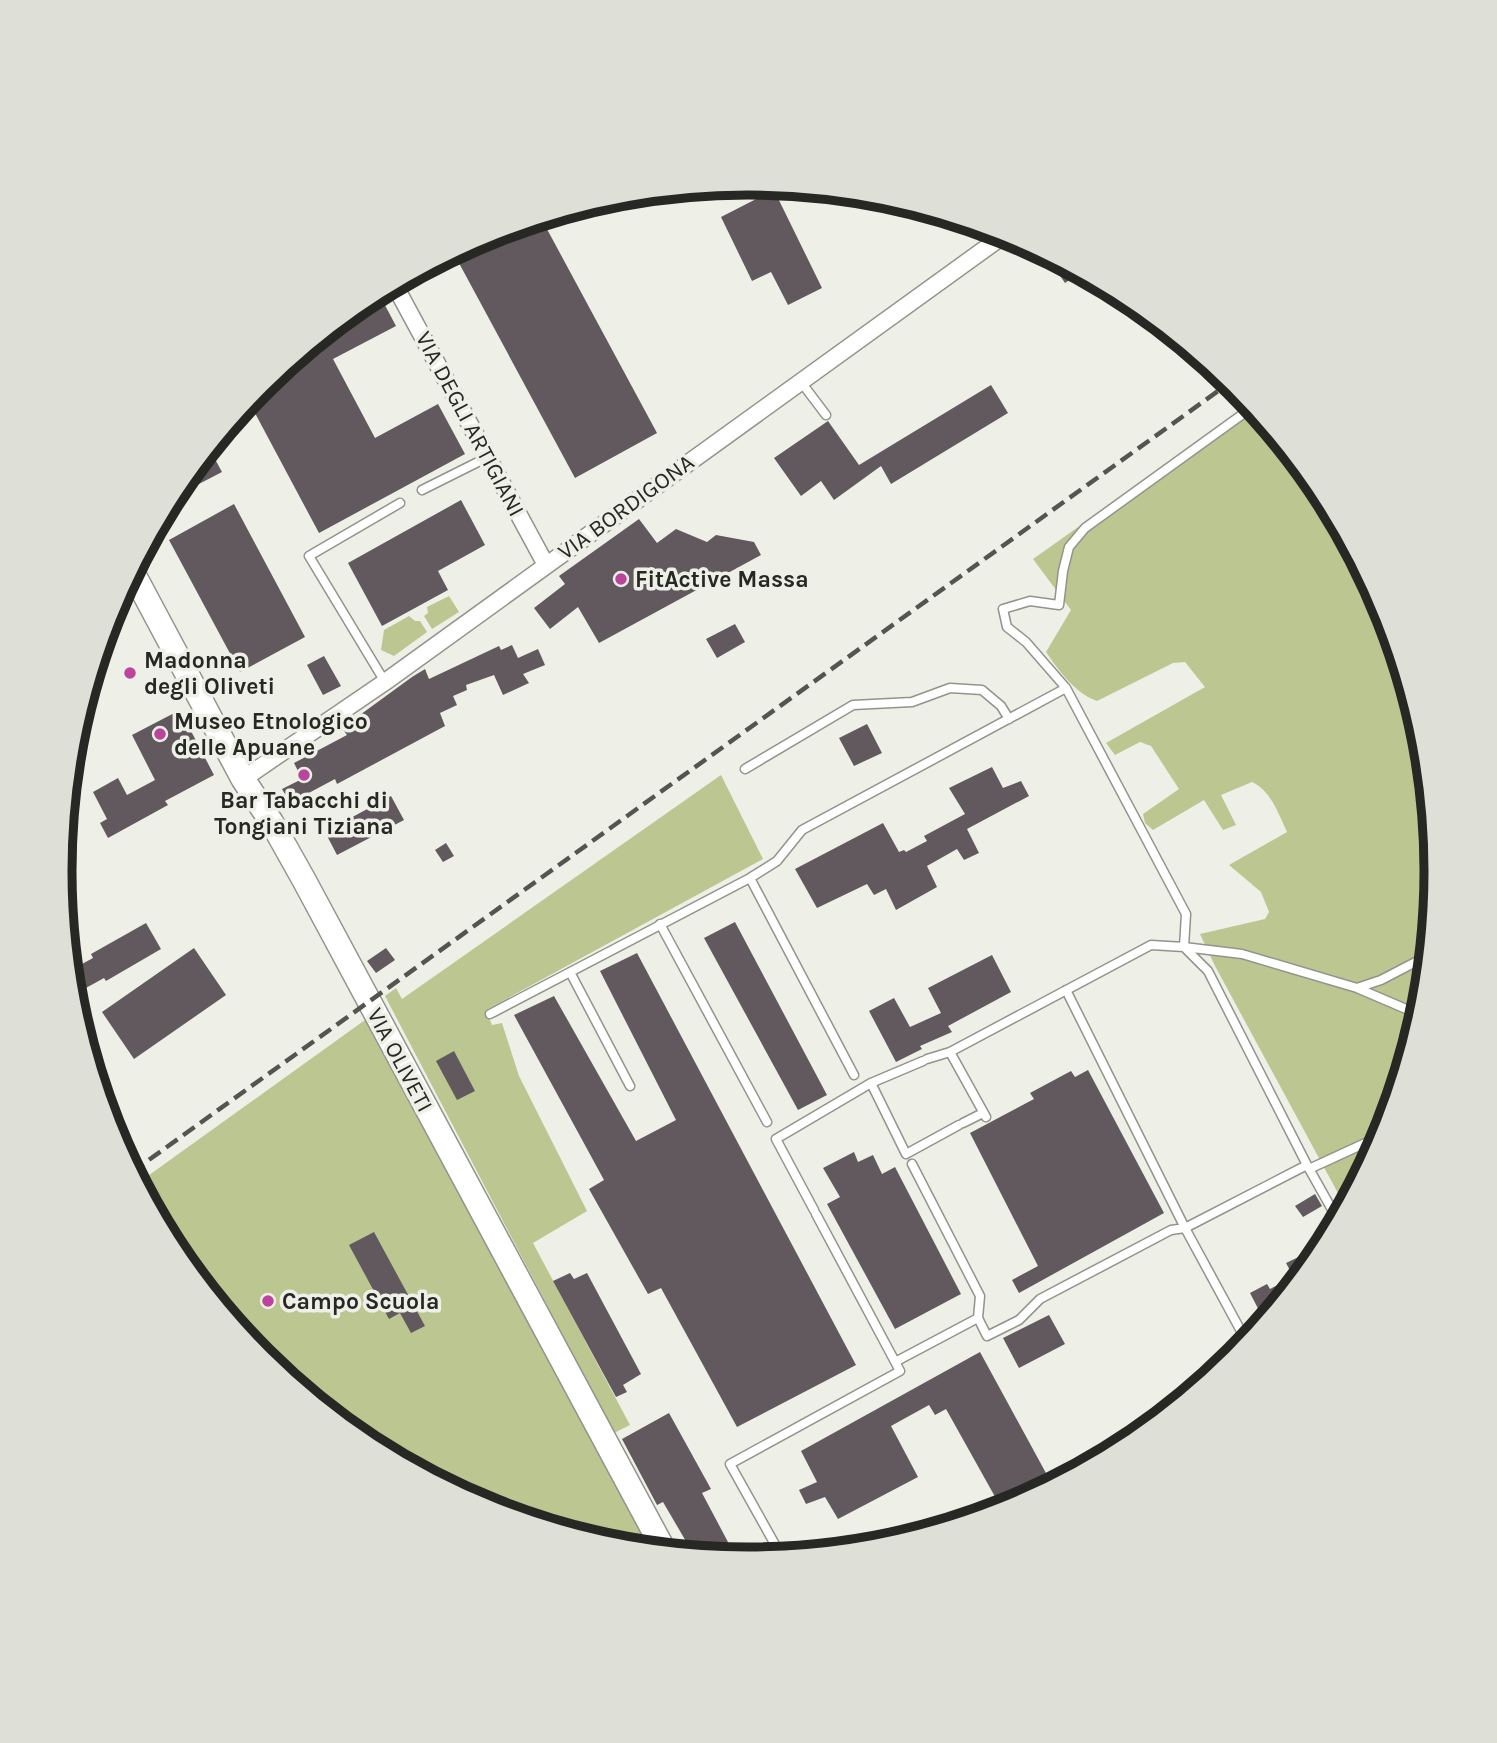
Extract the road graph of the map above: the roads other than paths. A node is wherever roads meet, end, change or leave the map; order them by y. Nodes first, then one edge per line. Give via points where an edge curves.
1 (995, 242) edge
2 (399, 292) edge
3 (801, 382) junction
4 (1245, 412) edge
5 (826, 415) dead end
6 (488, 457) junction
7 (422, 490) dead end
8 (400, 503) dead end
9 (546, 565) junction
10 (138, 581) edge
11 (385, 682) junction
12 (1066, 688) junction
13 (1009, 719) junction
14 (745, 769) dead end
15 (243, 779) junction
16 (750, 878) junction
17 (660, 924) junction
18 (1184, 947) junction
19 (1419, 960) edge
20 (570, 972) junction
21 (1357, 988) junction
22 (1066, 990) junction
23 (1410, 1012) edge
24 (490, 1014) dead end
25 (950, 1052) junction
26 (871, 1083) junction
27 (630, 1086) dead end
28 (861, 1089) junction
29 (776, 1139) junction
30 (1369, 1141) edge
31 (909, 1159) junction
32 (1308, 1167) junction
33 (1334, 1212) edge
34 (1185, 1228) junction
35 (978, 1318) junction
36 (1242, 1334) edge
37 (895, 1362) junction
38 (660, 1542) edge
39 (777, 1547) edge

1 - 3 street, VIA BORDIGONA
2 - 6 street, VIA DEGLI ARTIGIANI
3 - 5 lane
3 - 9 street, VIA BORDIGONA
4 - 12 lane via 1085,528 1069,547 1059,605 1030,601 1003,610 1007,627
6 - 7 lane
6 - 9 street, VIA DEGLI ARTIGIANI
8 - 11 lane via 309,556
9 - 11 street, VIA BORDIGONA
10 - 15 main road, VIA OLIVETI
11 - 15 street, VIA BORDIGONA
12 - 13 lane
12 - 18 lane via 1186,914
13 - 14 lane via 982,690 950,688 912,702 853,705
13 - 16 lane via 802,830 777,860
15 - 38 main road, VIA OLIVETI via 304,880
16 - 17 lane
16 - 28 lane
17 - 20 lane
17 - 29 lane
18 - 21 lane via 1242,954
18 - 22 lane via 1151,945
18 - 32 lane via 1208,971
19 - 21 lane
20 - 24 lane
20 - 27 lane
21 - 23 lane
22 - 25 lane
22 - 34 lane
25 - 26 lane
25 - 31 lane via 985,1115 961,1124
26 - 28 lane
26 - 31 lane
28 - 29 lane
29 - 37 lane
30 - 32 lane
31 - 35 lane via 980,1296
32 - 33 lane
32 - 34 lane
34 - 35 lane via 1171,1230 1040,1299 1019,1320 987,1336
34 - 36 lane
35 - 37 lane
37 - 39 lane via 900,1371 730,1464

